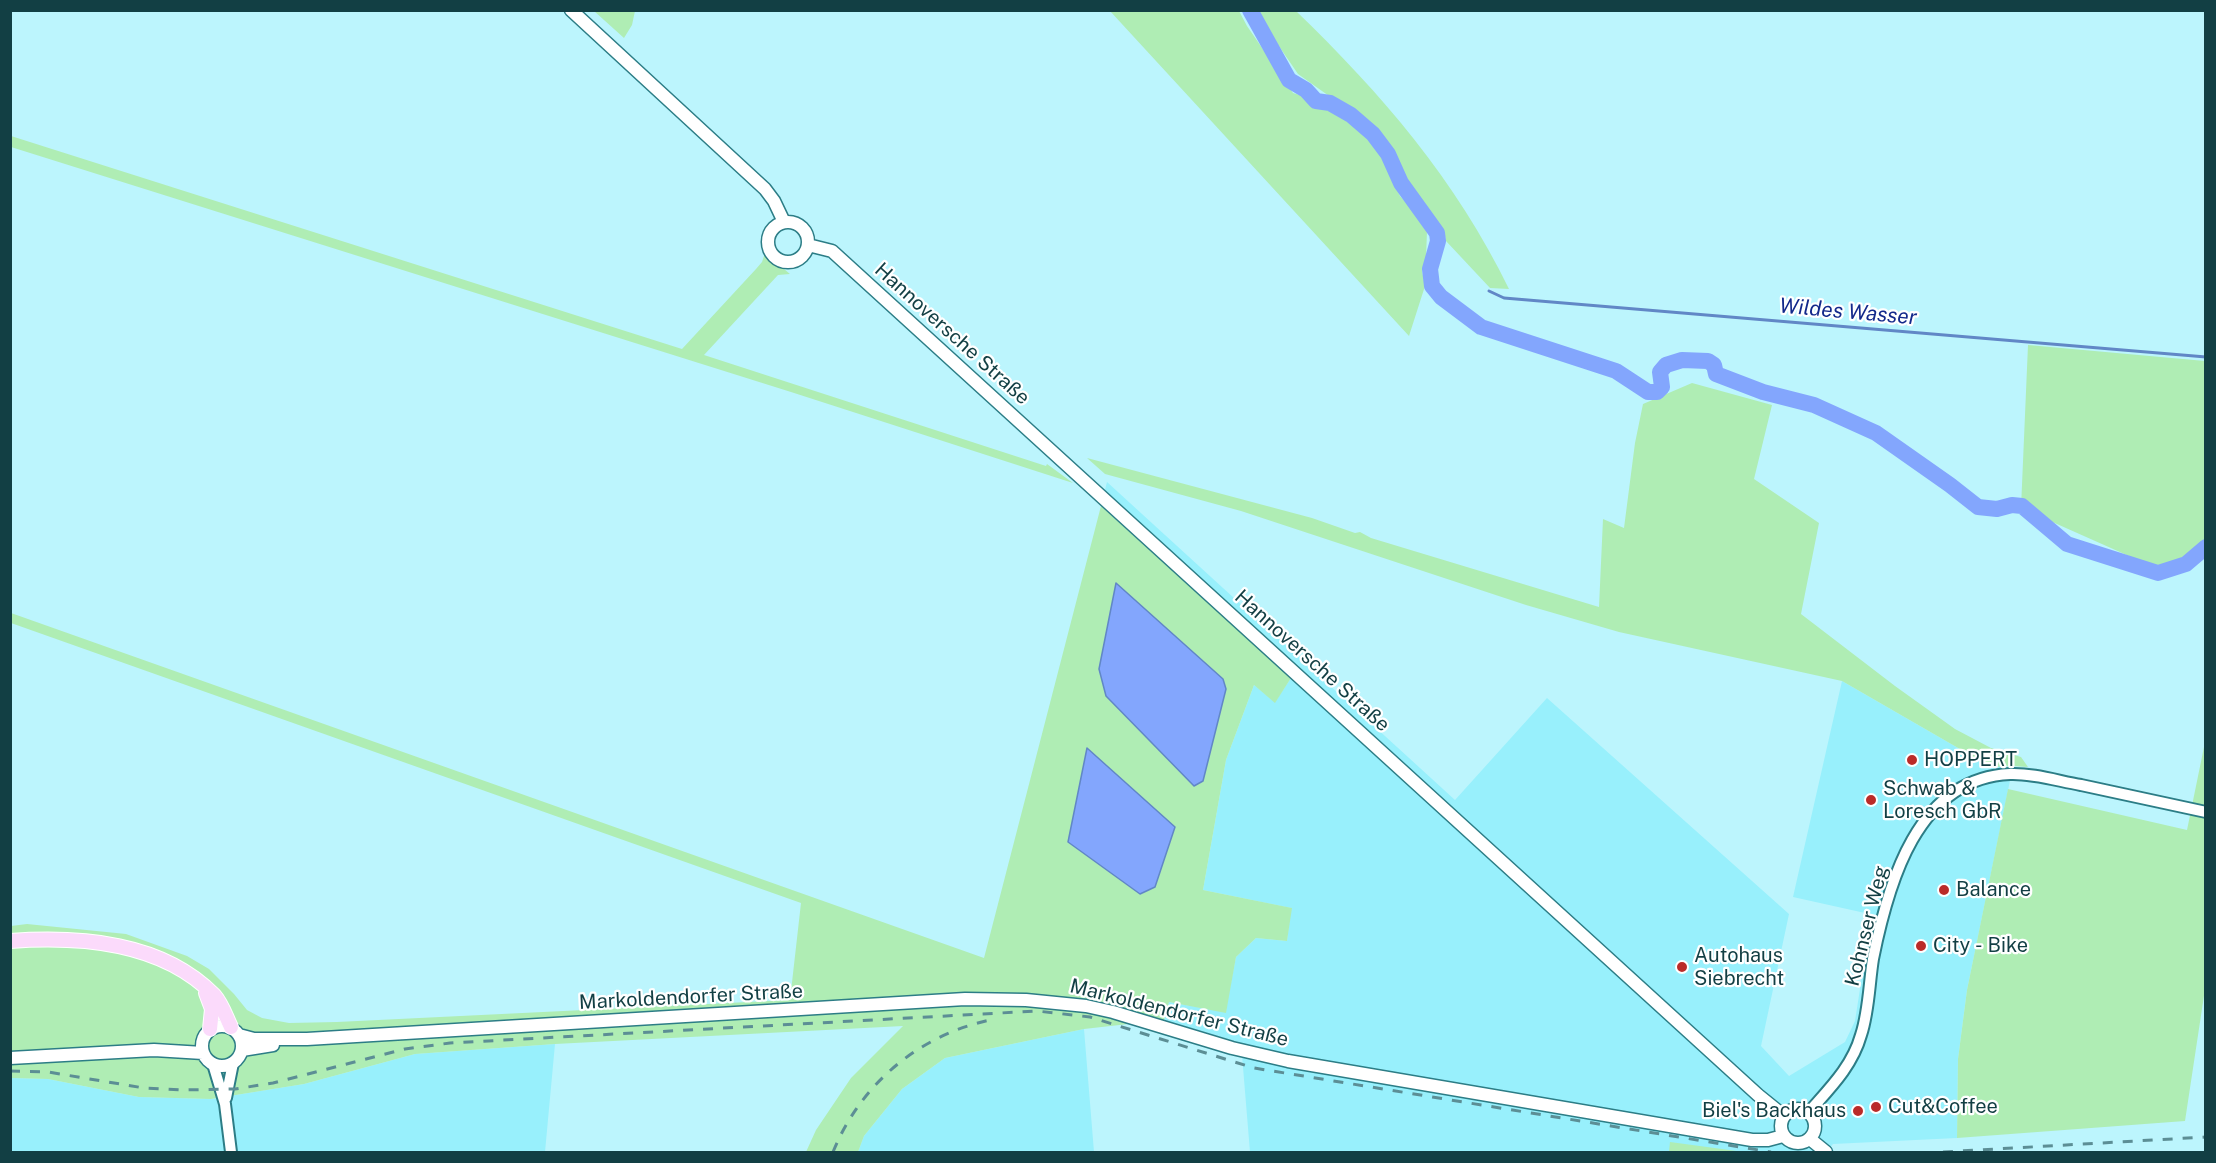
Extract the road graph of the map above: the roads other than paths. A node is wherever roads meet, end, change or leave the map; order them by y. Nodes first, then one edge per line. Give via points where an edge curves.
1 (571, 10) edge
2 (784, 222) junction
3 (808, 245) junction
4 (2205, 812) edge
5 (10, 941) edge
6 (205, 988) junction
7 (235, 1031) junction
8 (206, 1034) junction
9 (307, 1040) junction
10 (154, 1050) junction
11 (242, 1050) junction
12 (203, 1053) junction
13 (10, 1058) edge
14 (233, 1063) junction
15 (213, 1064) junction
16 (225, 1104) junction
17 (1808, 1113) junction
18 (1784, 1116) junction
19 (1783, 1136) junction
20 (1810, 1139) junction
21 (231, 1152) edge
22 (1826, 1152) edge

1 - 2 main road via 765,189
2 - 3 main road via 804,229
2 - 3 main road via 770,234 769,246 775,256 784,261 795,260
3 - 18 main road, Hannoversche Straße via 832,251
4 - 17 street, Kohnser Weg via 2012,774 1994,776 1954,791 1925,819 1898,871 1874,959 1862,1035 1850,1063
5 - 6 main road via 64,940 142,952 189,973
6 - 7 main road via 218,1001
6 - 8 main road via 212,1009
7 - 8 main road via 224,1025
7 - 9 main road, Markoldendorfer Straße via 254,1039
7 - 11 main road
8 - 10 main road via 189,1044
8 - 12 main road
9 - 11 main road, Markoldendorfer Straße
9 - 19 main road, Markoldendorfer Straße via 964,999 1055,1001 1113,1012 1288,1061 1752,1140
10 - 12 main road
10 - 13 main road
11 - 14 main road
12 - 15 main road
14 - 15 main road
14 - 16 street
15 - 16 street
16 - 21 street
17 - 18 main road via 1794,1109
17 - 20 main road via 1815,1127
18 - 19 main road via 1780,1126
19 - 20 main road via 1796,1144
20 - 22 main road

